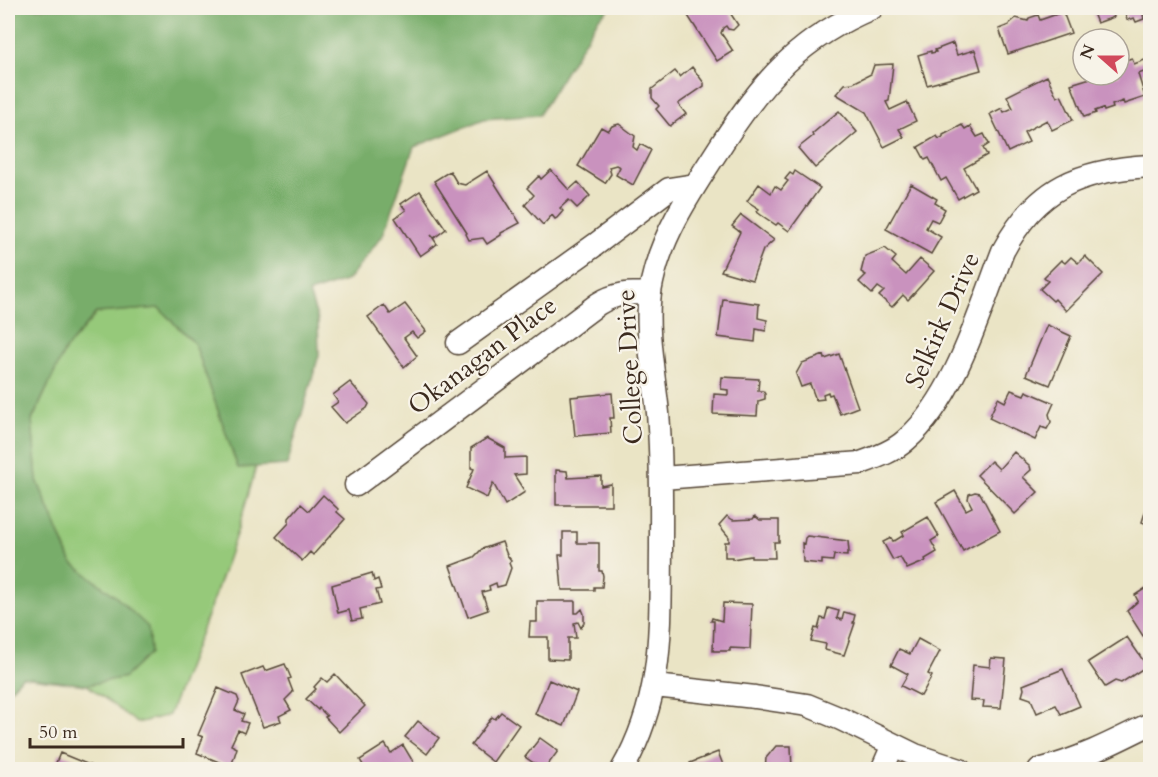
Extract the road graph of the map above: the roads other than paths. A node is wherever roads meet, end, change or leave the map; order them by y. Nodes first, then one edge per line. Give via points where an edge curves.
1 (872, 8) edge
2 (1150, 166) edge
3 (696, 185) junction
4 (650, 293) junction
5 (458, 343) dead end
6 (662, 478) junction
7 (356, 485) dead end
8 (655, 686) junction
9 (1150, 724) edge
10 (893, 745) junction
11 (622, 770) edge
12 (882, 770) edge
13 (960, 770) edge
14 (1039, 770) edge

1 - 3 street, College Drive via 821,33 777,71 736,123
2 - 6 street, Selkirk Drive via 1086,176 1056,190 1030,211 1003,251 949,383 936,406 905,441 861,463
3 - 4 street, College Drive via 663,244
3 - 5 street via 669,189
4 - 6 street, College Drive
4 - 7 street, Okanagan Place via 620,294 598,304
6 - 8 street, College Drive
8 - 10 street via 807,705
8 - 11 street, College Drive via 636,744
9 - 14 street via 1091,753
10 - 12 street
10 - 13 street

